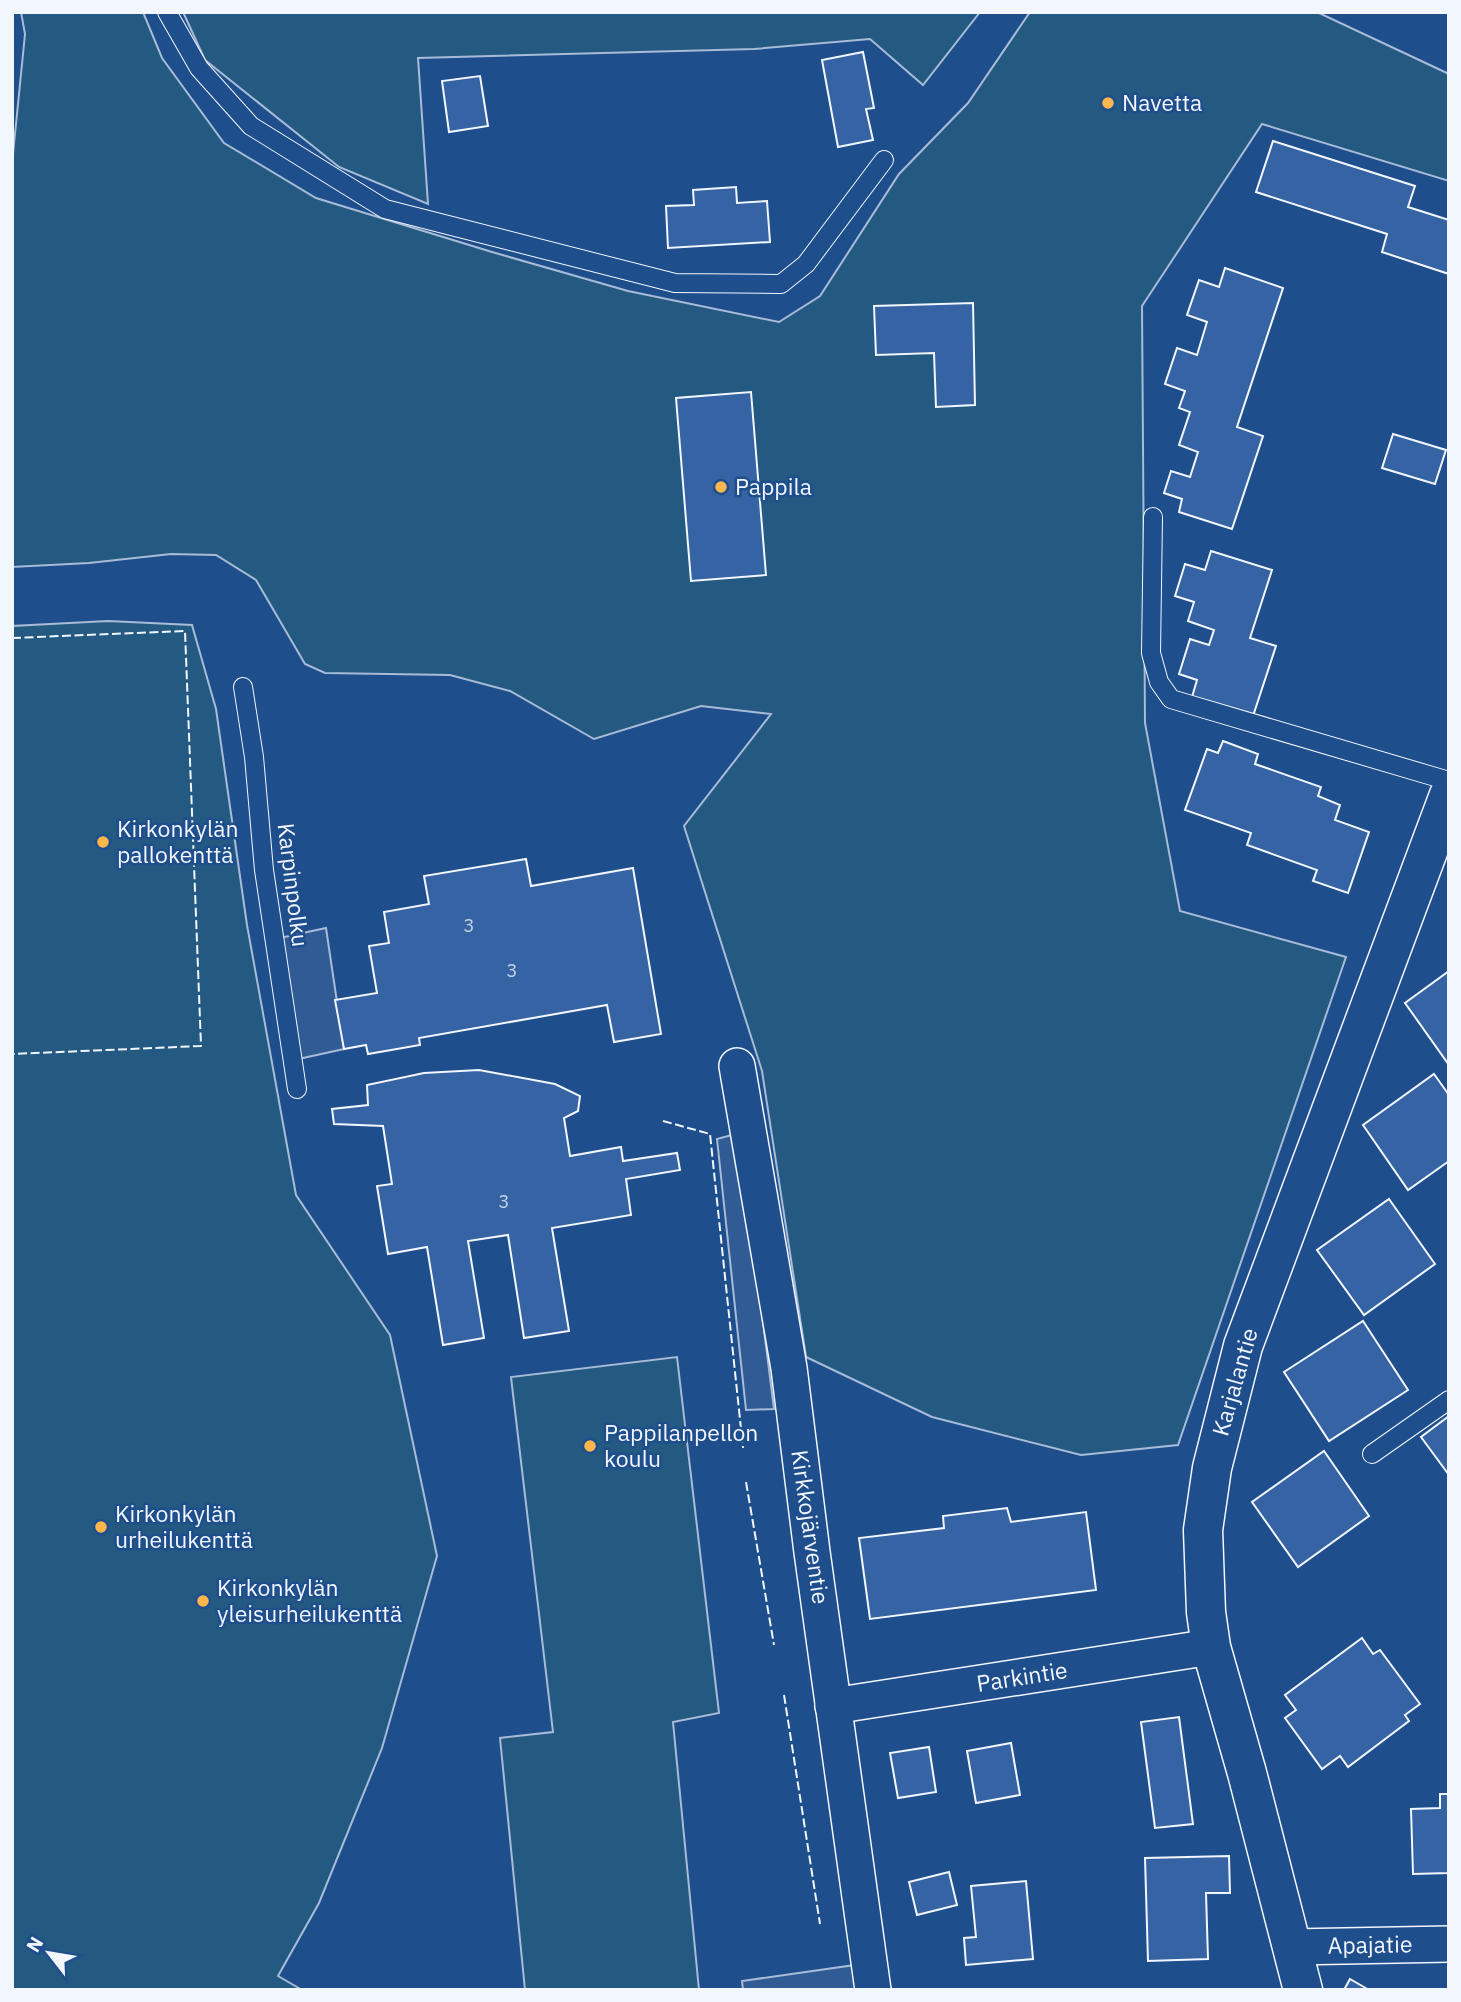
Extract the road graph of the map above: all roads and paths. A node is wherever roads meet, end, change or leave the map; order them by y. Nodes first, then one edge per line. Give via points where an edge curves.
1 (167, 12) edge
2 (884, 160) dead end
3 (1153, 517) dead end
4 (243, 687) dead end
5 (1448, 799) edge
6 (737, 1066) dead end
7 (297, 1089) dead end
8 (1449, 1400) edge
9 (1372, 1454) dead end
10 (1211, 1647) junction
11 (832, 1706) junction
12 (1449, 1944) edge
13 (1292, 1947) junction
14 (873, 1990) edge
15 (1303, 1990) edge

1 - 2 lane via 199,68 251,126 385,209 675,283 782,284 806,264
3 - 5 lane via 1151,653 1159,682 1171,699
4 - 7 lane, Karpinpolku via 264,870
5 - 10 street, Karjalantie via 1243,1346 1212,1468 1203,1530
6 - 11 street, Kirkkojärventie via 789,1368
8 - 9 lane
10 - 11 street, Parkintie
10 - 13 street, Karjalantie
11 - 14 street, Kirkkojärventie
12 - 13 street, Apajatie
13 - 15 street, Karjalantie

